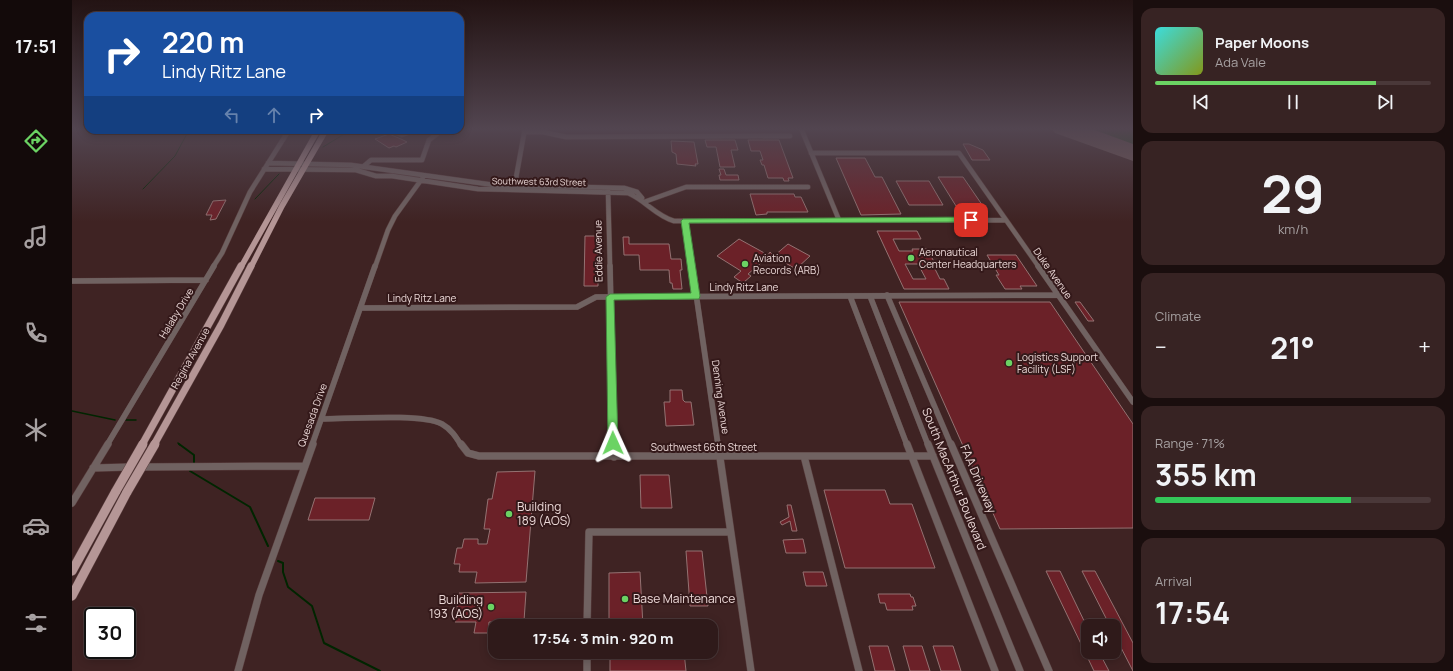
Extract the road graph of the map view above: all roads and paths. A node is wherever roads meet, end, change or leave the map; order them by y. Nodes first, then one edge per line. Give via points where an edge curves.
1 (270, 159) edge
2 (300, 159) edge
3 (309, 159) edge
4 (422, 159) edge
5 (519, 159) edge
6 (814, 159) edge
7 (963, 159) edge
8 (268, 163) junction
9 (296, 166) junction
10 (305, 166) junction
11 (364, 166) junction
12 (264, 169) junction
13 (346, 170) junction
14 (357, 174) dead end
15 (423, 178) junction
16 (808, 187) dead end
17 (514, 188) junction
18 (608, 190) junction
19 (644, 202) junction
20 (839, 220) junction
21 (1005, 220) junction
22 (685, 221) junction
23 (206, 280) junction
24 (72, 281) edge
25 (1057, 295) junction
26 (696, 296) junction
27 (850, 296) junction
28 (870, 296) junction
29 (888, 296) junction
30 (610, 297) junction
31 (360, 308) junction
32 (1133, 402) edge
33 (322, 418) junction
34 (804, 456) junction
35 (912, 456) junction
36 (933, 456) junction
37 (614, 457) junction
38 (719, 457) junction
39 (305, 466) junction
40 (93, 468) junction
41 (72, 503) edge
42 (730, 532) junction
43 (72, 570) edge
44 (72, 596) edge
45 (588, 619) edge
46 (587, 659) edge
47 (238, 671) edge
48 (587, 671) edge
49 (751, 671) edge
50 (859, 671) edge
51 (995, 671) edge
52 (1020, 671) edge
53 (1049, 671) edge

1 - 8 street, Halaby Drive
2 - 9 main road, Regina Avenue
3 - 10 main road, Regina Avenue
4 - 11 street via 371,160
5 - 17 street
6 - 20 street
7 - 21 street, Duke Avenue
8 - 9 street, Southwest 63rd Street
8 - 12 street, Halaby Drive
9 - 10 street, Southwest 63rd Street
9 - 12 street, Southwest 63rd Street
9 - 43 main road, Regina Avenue, bridge
10 - 11 street, Southwest 63rd Street
10 - 13 street, Southwest 63rd Street
10 - 44 main road, Regina Avenue, bridge
11 - 15 street, Southwest 63rd Street
12 - 23 street, Halaby Drive
13 - 14 street
13 - 15 street, Southwest 63rd Street via 362,171 376,176
15 - 17 street, Southwest 63rd Street via 478,189
15 - 31 street, Quesada Drive via 395,216 388,230
16 - 19 street via 686,187
17 - 18 street, Southwest 63rd Street
18 - 19 street, Southwest 63rd Street via 631,189 640,195
18 - 30 street, Eddie Avenue
19 - 22 street, Southwest 63rd Street via 662,218
20 - 21 street, Southwest 63rd Street
20 - 22 street, Southwest 63rd Street
21 - 25 street, Duke Avenue
22 - 26 street, Denning Avenue
23 - 24 street
23 - 40 street, Halaby Drive
25 - 29 street, Lindy Ritz Lane
25 - 32 street, Duke Avenue
26 - 27 street, Lindy Ritz Lane
26 - 30 street, Lindy Ritz Lane
26 - 38 street, Denning Avenue
27 - 28 street, Lindy Ritz Lane
27 - 35 street
28 - 29 street, Lindy Ritz Lane
28 - 36 street, South MacArthur Boulevard
29 - 53 street, FAA Driveway
30 - 31 street, Lindy Ritz Lane via 596,297 577,307
30 - 37 street, Eddie Avenue
31 - 33 street, Quesada Drive
33 - 37 street, Southwest 66th Street via 428,420 442,424 451,431 468,453 479,456
33 - 39 street, Quesada Drive
34 - 35 street, Southwest 66th Street
34 - 38 street, Southwest 66th Street
34 - 50 street
35 - 36 street, Southwest 66th Street
35 - 51 street
36 - 52 street, South MacArthur Boulevard
37 - 38 street, Southwest 66th Street
38 - 42 street, Denning Avenue
39 - 40 street
39 - 47 street, Quesada Drive via 259,595
40 - 41 street, Halaby Drive
42 - 45 street via 589,532
42 - 49 street, Denning Avenue
46 - 48 street

